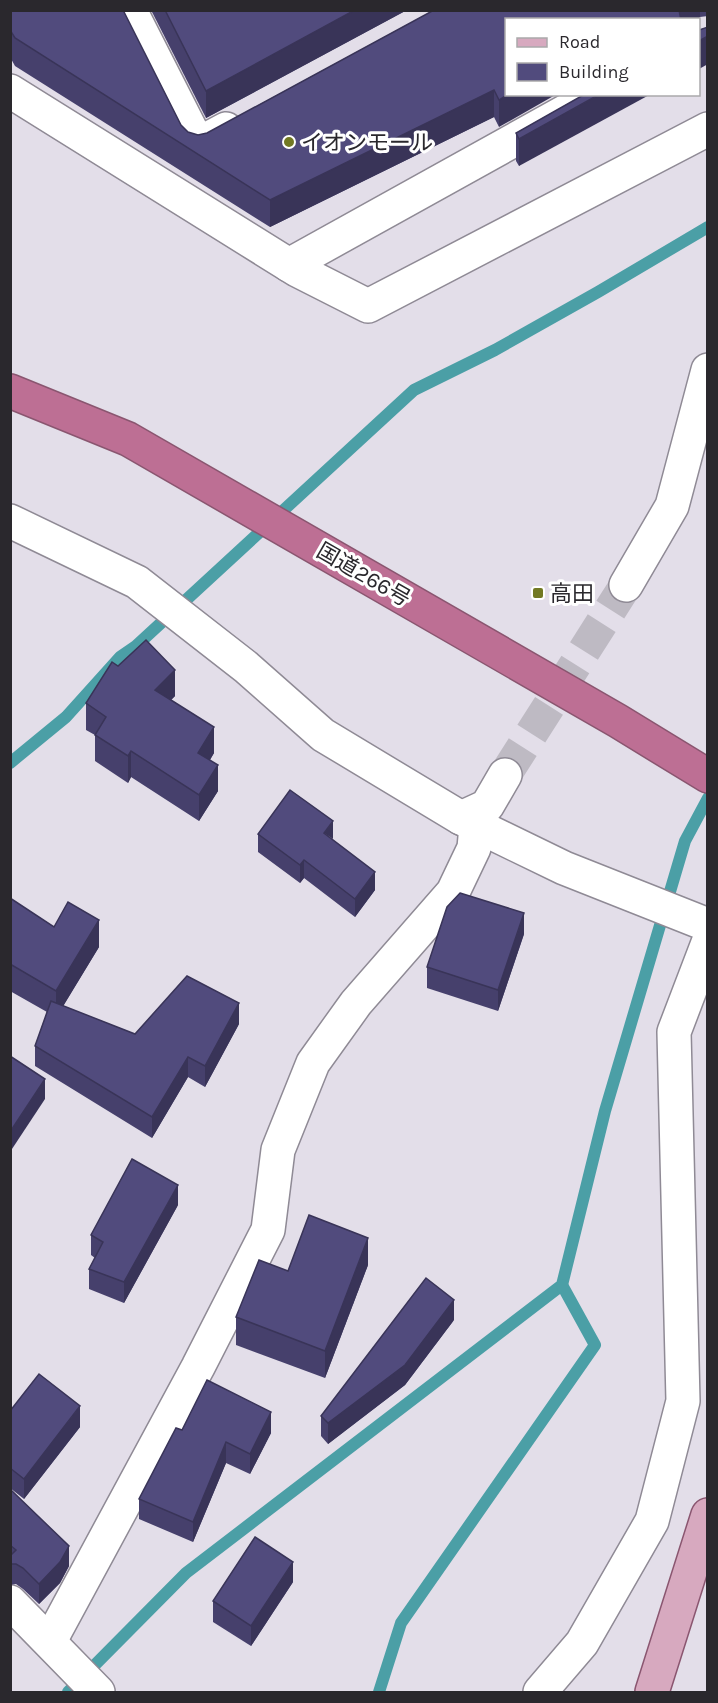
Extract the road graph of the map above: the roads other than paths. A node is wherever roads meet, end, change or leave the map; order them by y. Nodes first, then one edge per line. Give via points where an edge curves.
1 (130, 10) edge
2 (10, 91) edge
3 (593, 96) edge
4 (250, 116) edge
5 (708, 129) edge
6 (289, 265) junction
7 (708, 370) edge
8 (10, 392) edge
9 (10, 521) edge
10 (626, 585) tunnel mouth
11 (505, 775) tunnel mouth
12 (708, 776) edge
13 (468, 822) junction
14 (708, 925) edge
15 (708, 943) edge
16 (708, 1515) edge
17 (10, 1602) edge
18 (50, 1641) junction
19 (98, 1692) edge
20 (540, 1692) edge
21 (652, 1692) edge

1 - 4 street via 198,144
2 - 6 street
3 - 6 street
5 - 6 street via 368,306
7 - 10 street via 672,506
8 - 12 highway, 国道266号 via 128,439
9 - 13 street via 137,582 246,667 323,735
11 - 13 street via 487,806
13 - 14 street via 564,868
13 - 18 street via 474,848 453,892 356,1003 313,1063 278,1150 268,1230
15 - 20 street via 674,1032 683,1401 652,1521 582,1643
16 - 21 main road
17 - 18 street
18 - 19 street

